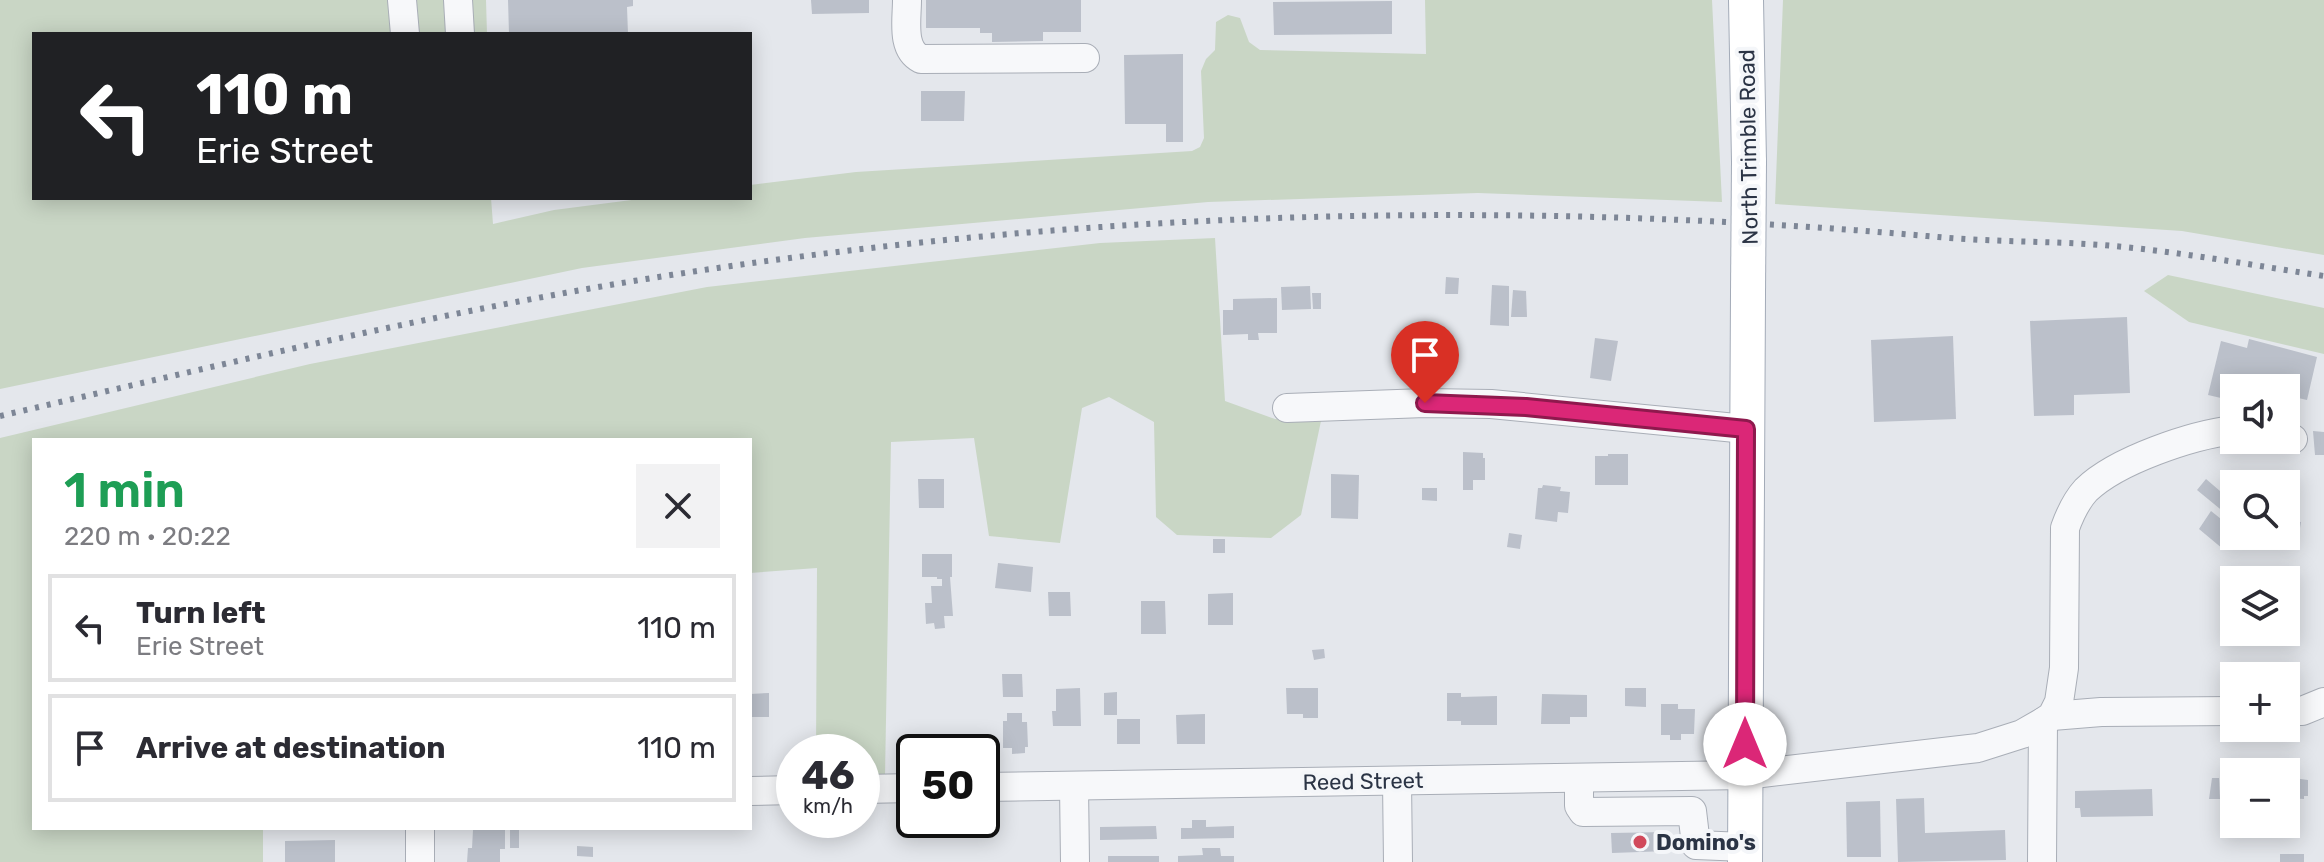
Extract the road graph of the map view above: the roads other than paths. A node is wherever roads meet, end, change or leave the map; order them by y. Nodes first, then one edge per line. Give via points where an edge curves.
1 (402, 0) edge
2 (458, 0) edge
3 (907, 0) edge
4 (1746, 0) edge
5 (405, 32) edge
6 (460, 32) edge
7 (1085, 58) dead end
8 (1287, 408) dead end
9 (1746, 429) junction
10 (2220, 432) edge
11 (2324, 702) edge
12 (2220, 711) edge
13 (2300, 711) edge
14 (2047, 719) junction
15 (1745, 775) junction
16 (1579, 778) junction
17 (1397, 781) junction
18 (1074, 786) junction
19 (1000, 787) edge
20 (776, 790) edge
21 (752, 791) edge
22 (420, 830) edge
23 (1745, 854) edge
24 (420, 862) edge
25 (1075, 862) edge
26 (1398, 862) edge
27 (2042, 862) edge

1 - 5 street
2 - 6 street
3 - 7 street via 908,44 921,59
4 - 9 main road, North Trimble Road, bridge
8 - 9 street via 1491,404
9 - 15 main road, North Trimble Road
10 - 14 street via 2114,468 2072,509 2065,528 2064,668 2059,702
11 - 13 street
12 - 14 street via 2101,712
14 - 15 street, Reed Street via 2002,741 1966,750
14 - 27 street
15 - 16 street, Reed Street
15 - 23 main road, North Trimble Road
16 - 17 street, Reed Street
16 - 23 street via 1583,812 1692,811 1696,845
17 - 18 street, Reed Street
17 - 26 street
18 - 19 street, Reed Street
18 - 25 street
20 - 21 street
22 - 24 street

